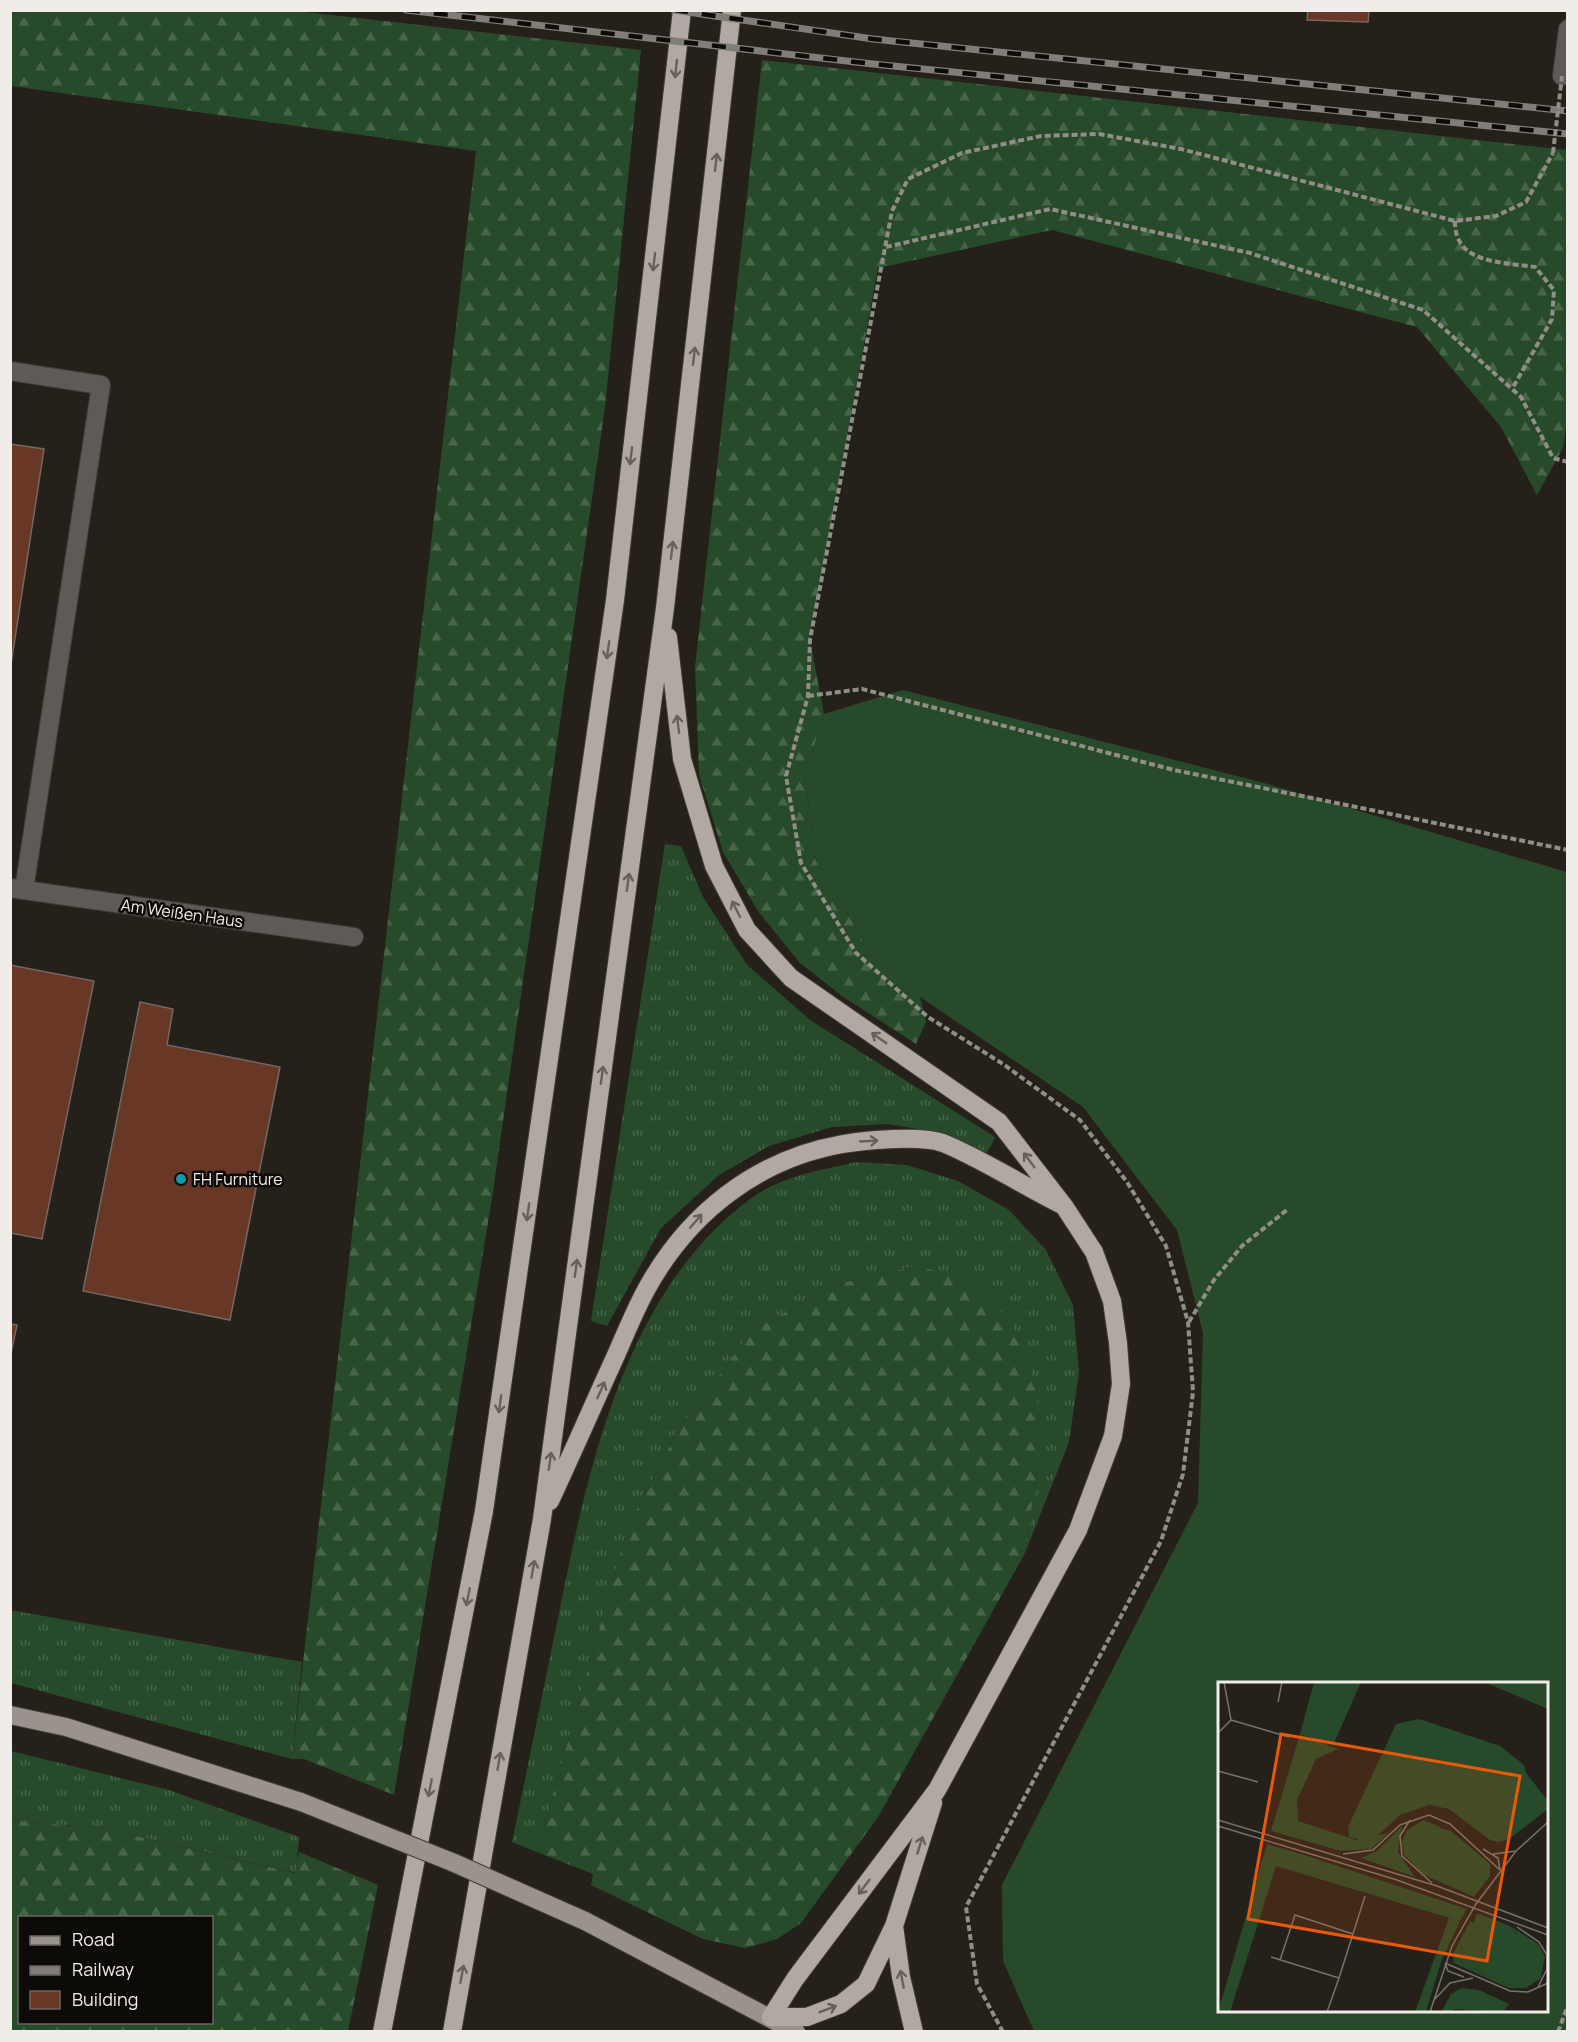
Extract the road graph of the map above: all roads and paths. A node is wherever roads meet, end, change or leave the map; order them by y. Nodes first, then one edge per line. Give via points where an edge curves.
1 (682, 10) edge
2 (732, 10) edge
3 (1568, 29) edge
4 (1562, 76) joint
5 (1455, 221) junction
6 (10, 371) edge
7 (1512, 389) junction
8 (1568, 462) edge
9 (665, 608) junction
10 (808, 696) dead end
11 (1568, 850) edge
12 (17, 889) edge
13 (354, 937) dead end
14 (1064, 1206) junction
15 (1288, 1209) dead end
16 (1188, 1322) dead end
17 (542, 1519) junction
18 (10, 1716) edge
19 (937, 1790) junction
20 (894, 1926) junction
21 (1568, 2006) edge
22 (771, 2017) junction
23 (382, 2031) edge
24 (452, 2031) edge
25 (796, 2031) edge
26 (914, 2031) edge
27 (1558, 2031) edge

1 -> 23 highway via 615,600 484,1511
9 -> 2 highway
3 - 4 street
4 - 5 path, bridge via 1553,153 1526,202 1496,216
5 - 7 path via 1455,234 1462,248 1485,260 1535,267 1554,290 1552,319
5 - 7 path via 1181,149 1099,134 1041,136 962,153 909,179 892,211 886,247 1050,209 1250,253 1422,310
6 - 12 street via 101,385
7 - 8 path via 1521,397 1553,458
14 -> 9 highway via 999,1122 791,978 747,930 714,866 682,759
17 -> 9 highway
10 - 11 path via 862,689 1174,770
12 - 13 street, Am Weißen Haus
17 -> 14 highway via 646,1291 669,1252 702,1213 742,1182 782,1160 821,1148 902,1139 941,1142
14 - 19 highway via 1094,1252 1112,1301 1121,1384 1113,1437 1078,1530
15 - 16 path via 1242,1246 1214,1280
24 -> 17 highway
18 - 22 main road, bridge via 66,1727 301,1802 452,1862 585,1921
20 -> 19 highway
19 -> 22 highway via 795,1979
22 -> 20 highway via 807,2017 841,2004 866,1984
26 -> 20 highway
21 - 27 path
22 - 25 main road

